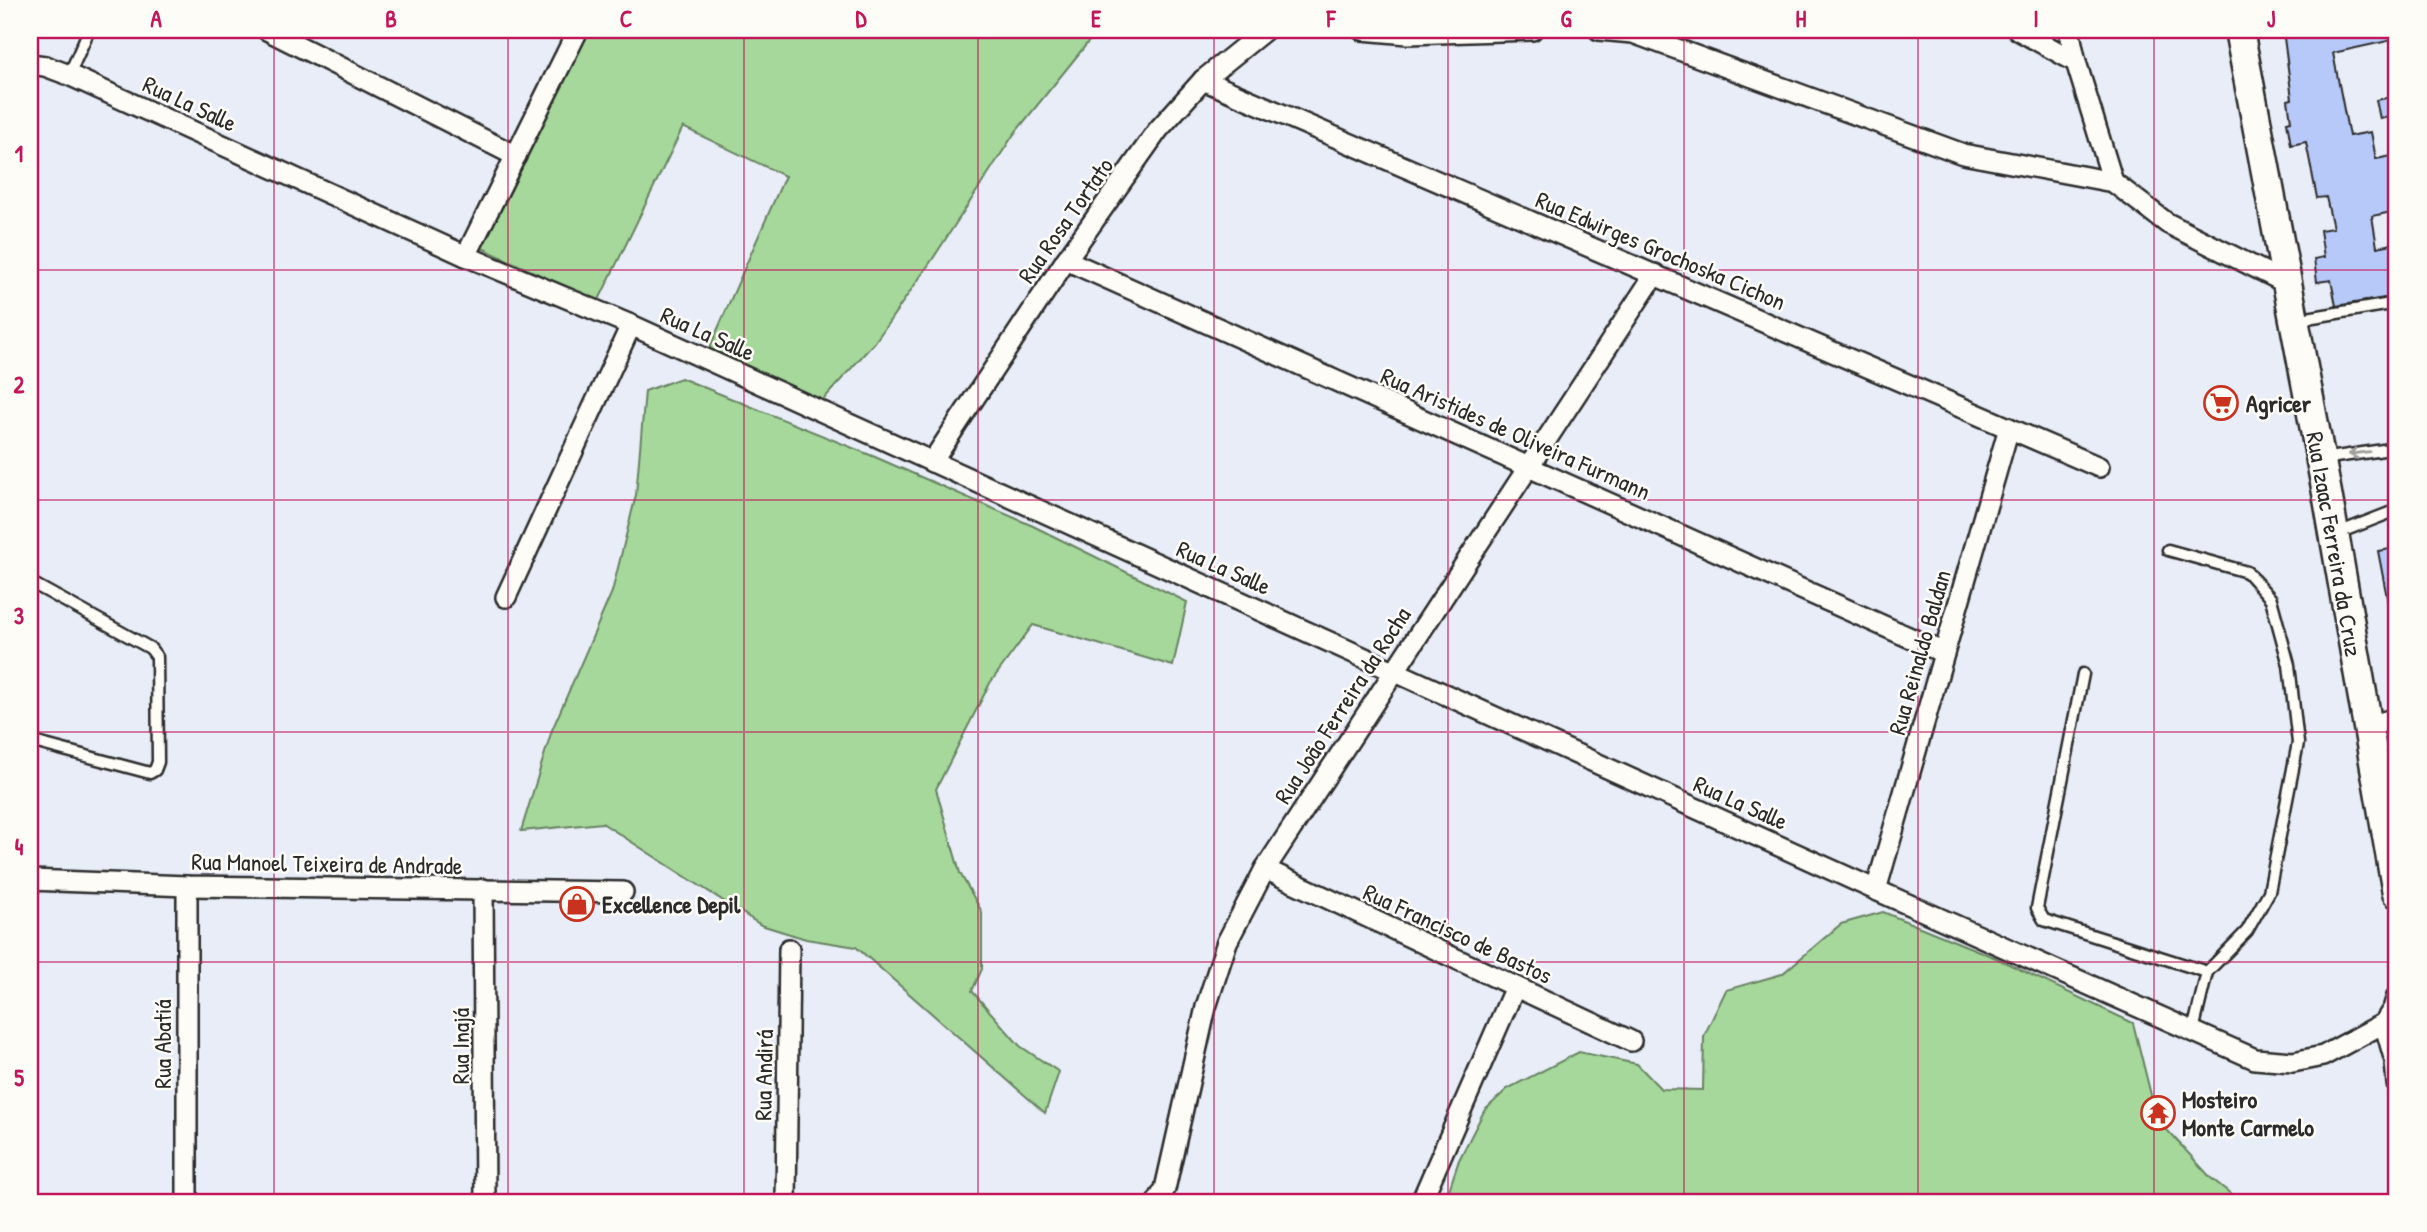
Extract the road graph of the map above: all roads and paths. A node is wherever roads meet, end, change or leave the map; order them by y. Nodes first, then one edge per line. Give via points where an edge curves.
1 (89, 30) edge
2 (267, 30) edge
3 (1265, 30) edge
4 (1362, 30) edge
5 (1532, 30) edge
6 (1599, 30) edge
7 (2018, 30) edge
8 (2069, 30) edge
9 (2239, 30) edge
10 (573, 32) edge
11 (2076, 62) junction
12 (30, 64) edge
13 (69, 75) junction
14 (1203, 80) junction
15 (516, 156) junction
16 (2113, 182) junction
17 (466, 256) junction
18 (1066, 260) junction
19 (1655, 274) junction
20 (2288, 284) junction
21 (2397, 303) edge
22 (2295, 320) junction
23 (631, 325) junction
24 (2009, 428) junction
25 (2397, 448) edge
26 (2320, 459) junction
27 (932, 461) junction
28 (1529, 466) junction
29 (2099, 467) dead end
30 (2397, 510) edge
31 (2334, 534) junction
32 (2168, 550) dead end
33 (30, 582) edge
34 (506, 597) dead end
35 (1944, 653) junction
36 (1393, 671) junction
37 (2083, 674) dead end
38 (2397, 718) edge
39 (2368, 726) junction
40 (30, 741) edge
41 (1265, 869) junction
42 (30, 880) edge
43 (187, 886) junction
44 (483, 889) junction
45 (1876, 890) junction
46 (624, 892) dead end
47 (2397, 893) edge
48 (789, 949) dead end
49 (2207, 972) junction
50 (1515, 987) junction
51 (2393, 1008) edge
52 (2193, 1031) junction
53 (1631, 1041) dead end
54 (2397, 1084) edge
55 (187, 1202) edge
56 (485, 1202) edge
57 (786, 1202) edge
58 (1157, 1202) edge
59 (1421, 1202) edge

1 - 13 lane
2 - 15 street
3 - 14 street, Rua Rosa Tortato
4 - 5 street via 1408,34
6 - 16 street via 1633,33 1963,154
7 - 11 street
8 - 11 street
9 - 20 main road, Rua Izaac Ferreira da Cruz
10 - 15 street
11 - 16 street
12 - 13 street, Rua La Salle
13 - 17 street, Rua La Salle
14 - 18 street, Rua Rosa Tortato via 1158,130
14 - 19 street, Rua Edwirges Grochoska Cichon
15 - 17 street
16 - 20 street via 2168,223
17 - 23 street, Rua La Salle
18 - 27 street, Rua Rosa Tortato
18 - 28 street, Rua Aristides de Oliveira Furmann
19 - 24 street, Rua Edwirges Grochoska Cichon
19 - 28 street, Rua João Ferreira da Rocha
20 - 22 main road, Rua Izaac Ferreira da Cruz
21 - 22 lane
22 - 26 main road, Rua Izaac Ferreira da Cruz
23 - 27 street, Rua La Salle
23 - 34 street
24 - 29 street, Rua Edwirges Grochoska Cichon
24 - 35 street, Rua Reinaldo Baldan
25 -> 26 lane
26 - 31 main road, Rua Izaac Ferreira da Cruz
27 - 36 street, Rua La Salle
28 - 35 street, Rua Aristides de Oliveira Furmann
28 - 36 street, Rua João Ferreira da Rocha
30 - 31 lane
31 - 39 main road, Rua Izaac Ferreira da Cruz
32 - 49 lane via 2247,572 2271,599 2289,665 2298,743 2269,892 2247,931
33 - 40 lane via 150,648 157,657 158,762 150,773
35 - 45 street, Rua Reinaldo Baldan
36 - 41 street, Rua João Ferreira da Rocha
36 - 45 street, Rua La Salle
37 - 49 lane via 2038,914 2043,920
38 - 39 street
39 - 47 main road, Rua Izaac Ferreira da Cruz
41 - 50 street, Rua Francisco de Bastos
41 - 58 street, Rua João Ferreira da Rocha via 1227,942 1214,981 1165,1189
42 - 43 street, Rua Manoel Teixeira de Andrade
43 - 44 street, Rua Manoel Teixeira de Andrade
43 - 55 street, Rua Abatiá
44 - 46 street, Rua Manoel Teixeira de Andrade
44 - 56 street, Rua Inajá
45 - 52 street, Rua La Salle
48 - 57 street, Rua Andirá
49 - 52 lane
50 - 53 street, Rua Francisco de Bastos
50 - 59 street
51 - 52 street, Rua La Salle via 2323,1056 2293,1062 2255,1059
51 - 54 street

